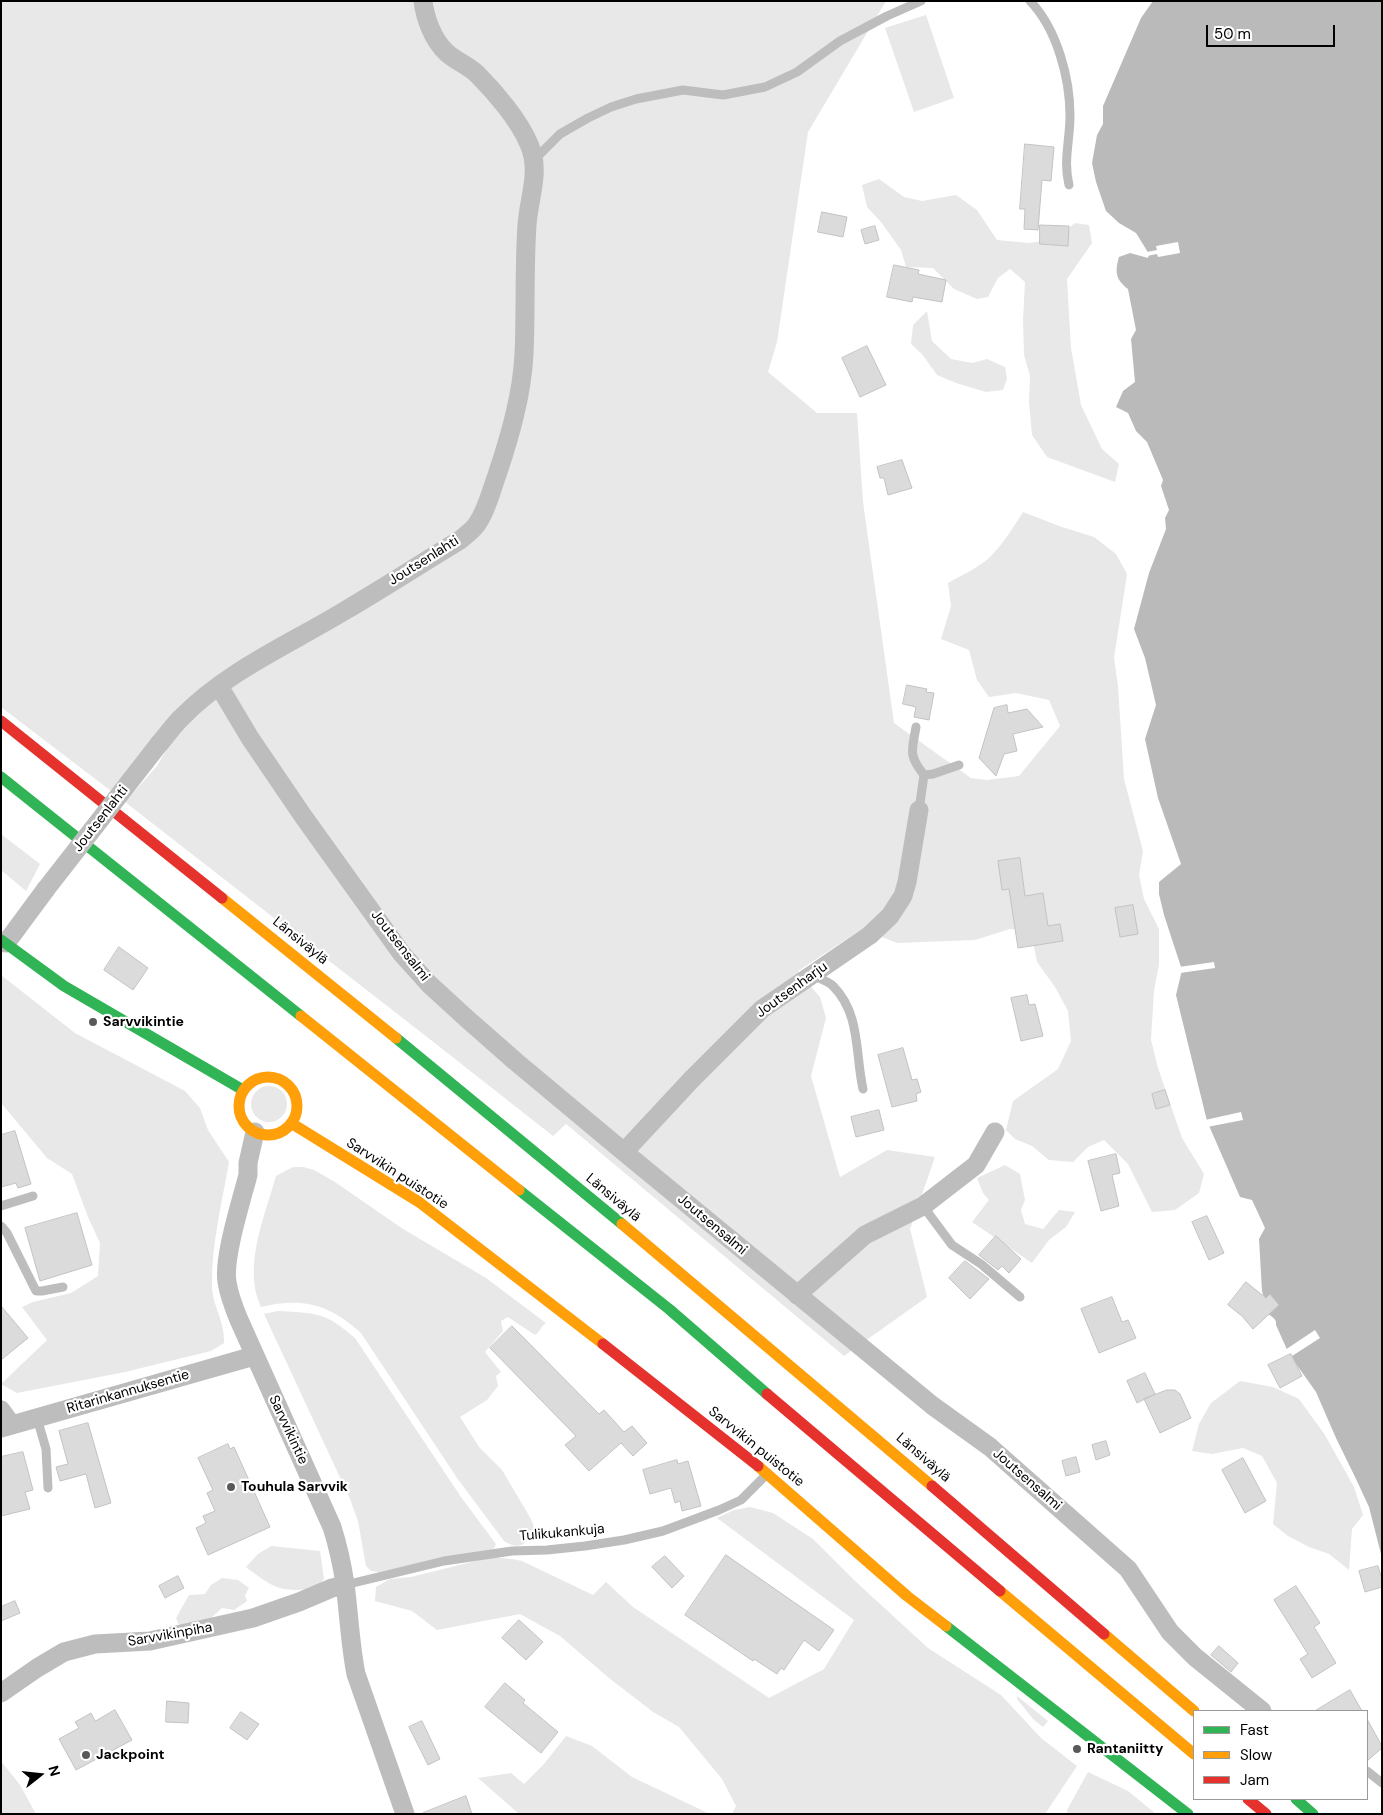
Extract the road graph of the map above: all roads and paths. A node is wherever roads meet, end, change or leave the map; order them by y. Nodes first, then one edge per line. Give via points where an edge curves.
1 (423, 1) edge
2 (921, 1) edge
3 (1030, 1) edge
4 (535, 159) junction
5 (1069, 185) dead end
6 (220, 686) junction
7 (1, 721) edge
8 (916, 727) dead end
9 (959, 765) dead end
10 (924, 775) junction
11 (1, 777) edge
12 (918, 810) joint
13 (3, 942) edge
14 (812, 975) junction
15 (863, 1089) dead end
16 (243, 1090) junction
17 (291, 1123) junction
18 (255, 1132) junction
19 (994, 1132) dead end
20 (624, 1152) junction
21 (33, 1196) dead end
22 (1, 1206) edge
23 (923, 1206) junction
24 (1, 1226) edge
25 (63, 1287) dead end
26 (797, 1295) junction
27 (1020, 1297) dead end
28 (254, 1356) junction
29 (1, 1410) edge
30 (37, 1418) junction
31 (7, 1427) edge
32 (767, 1474) junction
33 (48, 1488) dead end
34 (345, 1585) junction
35 (1, 1694) edge
36 (1193, 1710) edge
37 (1261, 1710) edge
38 (1193, 1753) edge
39 (1368, 1772) edge
40 (1382, 1783) edge
41 (1249, 1800) edge
42 (1297, 1800) edge
43 (404, 1814) edge
44 (1188, 1814) edge
45 (1266, 1814) edge
46 (1313, 1814) edge

1 - 4 street, Joutsenlahti via 425,16 445,52 476,73 496,96 528,141
2 - 4 lane via 840,41 797,72 765,87 723,95 683,90 636,99 596,114 560,134
3 - 5 lane via 1049,26 1063,67 1070,116 1066,158
4 - 6 street, Joutsenlahti via 527,224 524,355 520,390 501,463 476,525 460,540 261,657
6 - 13 street, Joutsenlahti, bridge via 179,719
6 - 20 street, Joutsensalmi via 250,738 402,954 465,1018
7 - 36 main road, Länsiväylä via 384,1028 696,1286
8 - 10 lane via 911,752
9 - 10 lane
10 - 12 lane
11 - 38 main road via 669,1309 816,1437
12 - 14 street, Joutsenharju via 903,896 890,916 870,934
13 - 16 main road via 64,986
14 - 15 lane via 832,985 853,1021
14 - 20 street, Joutsenharju via 762,1009
16 - 17 main road via 260,1078 284,1081 297,1102
16 - 18 main road via 240,1113
17 - 18 main road via 286,1129 271,1135
17 - 32 main road, Sarvvikin puistotie via 419,1202
18 - 28 street, Sarvvikintie via 228,1256 227,1281 232,1304
19 - 23 street via 976,1165
20 - 26 street, Joutsensalmi
21 - 22 lane
23 - 26 street via 865,1235
23 - 27 lane via 952,1245 981,1264
24 - 25 lane via 36,1291
26 - 37 street, Joutsensalmi via 990,1448 1128,1569 1170,1632 1195,1657
28 - 30 street, Ritarinkannuksentie
28 - 34 street, Sarvvikintie via 332,1527
29 - 31 street
30 - 31 street, Ritarinkannuksentie
30 - 33 lane via 46,1449
32 - 34 lane, Tulikukankuja via 741,1500 663,1531 585,1546 512,1551 444,1561
32 - 44 main road, Sarvvikin puistotie via 907,1596
34 - 35 street, Sarvvikinpiha via 253,1618 150,1641 95,1644 64,1652
34 - 43 street, Sarvvikintie via 356,1674
39 - 40 lane
41 - 45 main road
42 - 46 main road

